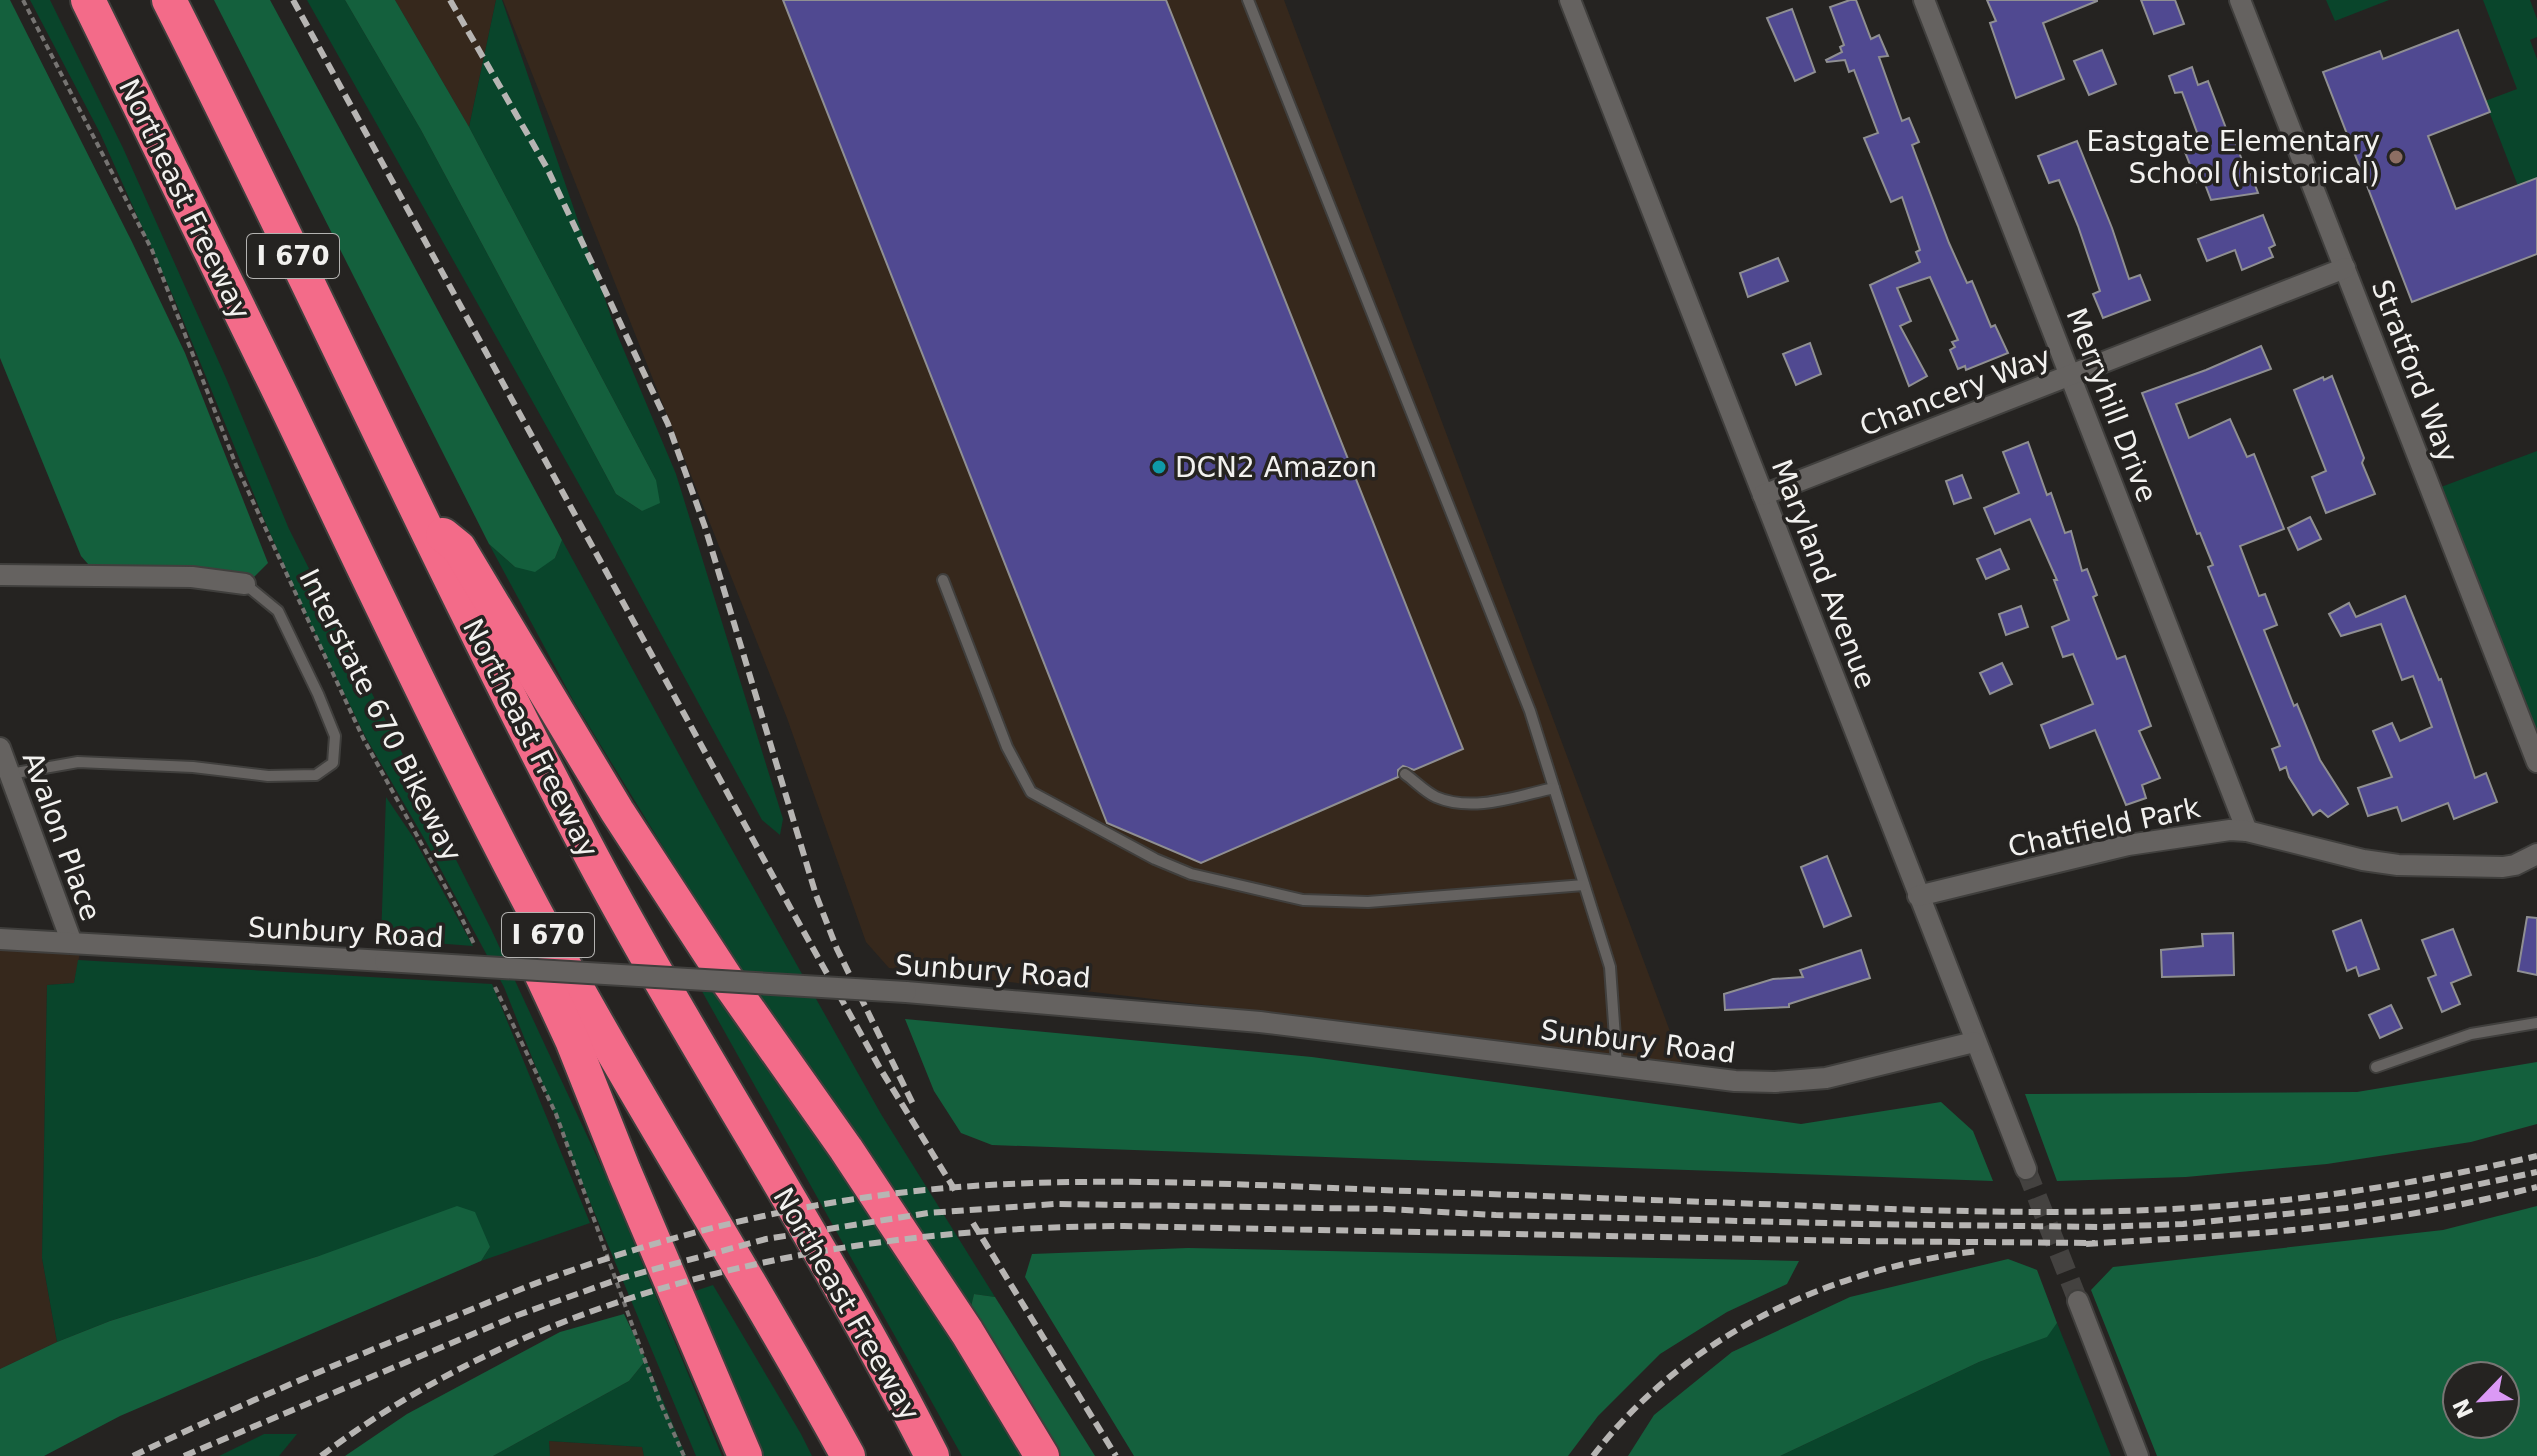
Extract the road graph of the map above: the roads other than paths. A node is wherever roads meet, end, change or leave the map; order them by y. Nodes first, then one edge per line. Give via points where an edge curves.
1 (88, 0) edge
2 (169, 0) edge
3 (1248, 0) edge
4 (1570, 0) edge
5 (1924, 0) edge
6 (2240, 0) edge
7 (2345, 268) junction
8 (2071, 376) junction
9 (282, 397) junction
10 (1763, 495) junction
11 (416, 512) junction
12 (0, 575) edge
13 (943, 580) dead end
14 (245, 584) joint
15 (3, 758) edge
16 (2537, 762) edge
17 (1405, 774) dead end
18 (1554, 788) junction
19 (2247, 831) junction
20 (2537, 854) edge
21 (1584, 885) junction
22 (1918, 896) junction
23 (0, 939) edge
24 (72, 943) junction
25 (2537, 1023) edge
26 (1974, 1042) junction
27 (2376, 1067) dead end
28 (1617, 1068) junction
29 (2026, 1169) tunnel mouth
30 (2078, 1301) tunnel mouth
31 (745, 1456) edge
32 (848, 1456) edge
33 (932, 1456) edge
34 (1042, 1456) edge
35 (2138, 1456) edge

1 - 9 highway, Northeast Freeway / I 670
2 - 11 highway, Northeast Freeway / I 670
3 - 18 lane via 1530,711
4 - 10 street, Maryland Avenue
5 - 8 street, Merryhill Drive
6 - 7 street, Stratford Way
7 - 8 street, Chancery Way
7 - 16 street, Stratford Way
8 - 10 street, Chancery Way
8 - 19 street, Merryhill Drive
9 - 31 highway via 371,612 572,1040
9 - 32 highway, Northeast Freeway / I 670 via 536,914
10 - 22 street, Maryland Avenue
11 - 33 highway, Northeast Freeway / I 670 via 658,978
11 - 34 highway via 459,548 617,811 967,1332
12 - 14 street via 192,577
13 - 21 lane via 1007,747 1031,792 1155,859 1191,874 1303,900 1368,902
14 - 15 lane via 278,611 335,736 333,763 316,775 268,776
15 - 24 street, Avalon Place
17 - 18 lane via 1435,796 1462,803
18 - 21 lane
19 - 20 street, Chatfield Park via 2398,865 2503,867
19 - 22 street, Chatfield Park via 2128,845
21 - 28 lane via 1610,967
22 - 26 street, Maryland Avenue
23 - 24 street, Sunbury Road
24 - 28 street, Sunbury Road, bridge via 906,992 1260,1022
25 - 27 lane via 2471,1034
26 - 28 street, Sunbury Road via 1867,1069 1775,1082
26 - 29 street, Maryland Avenue
30 - 35 street

